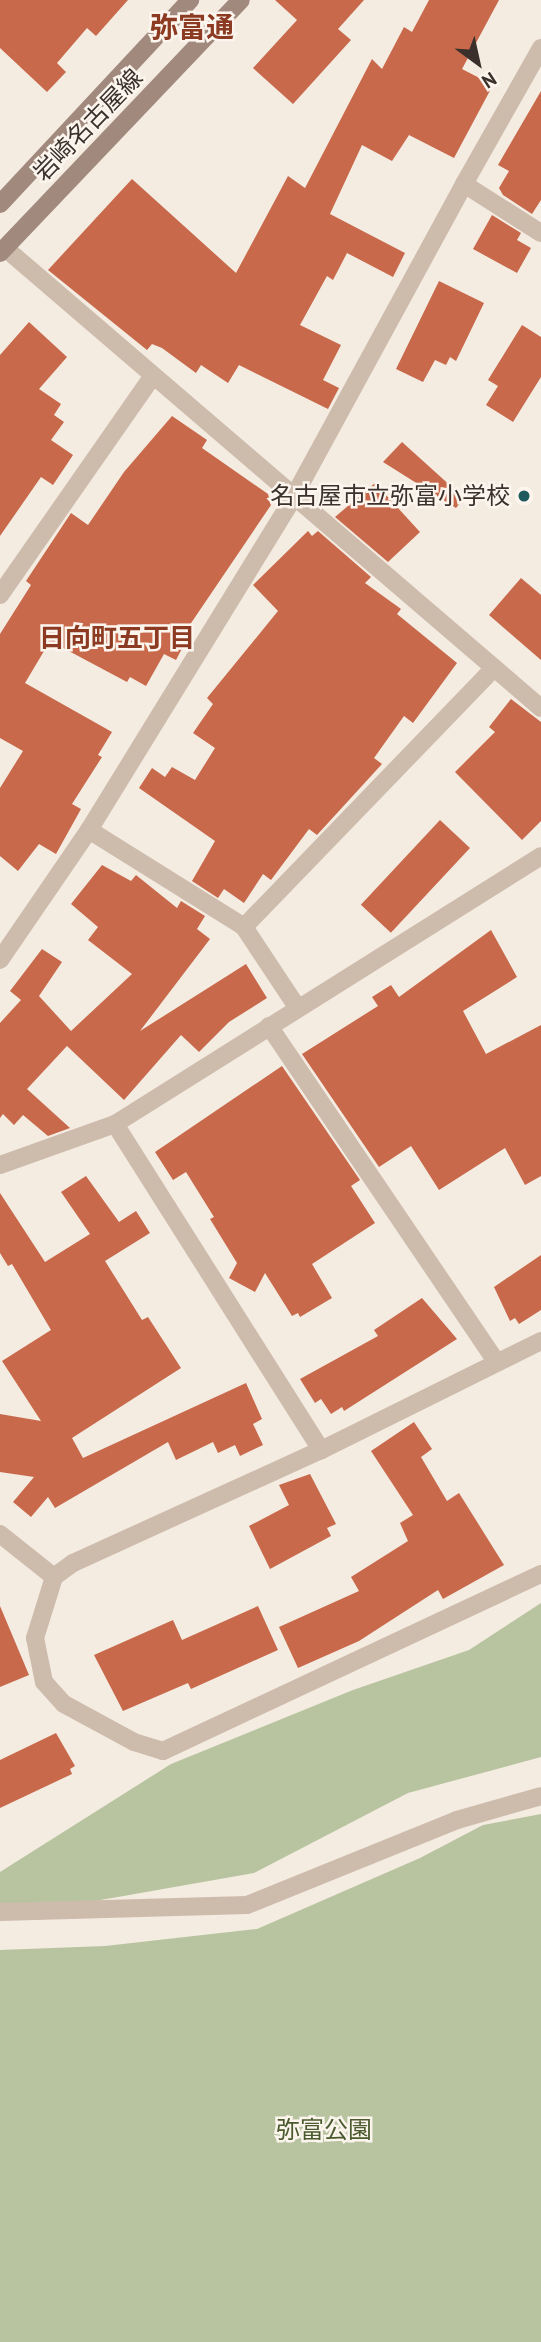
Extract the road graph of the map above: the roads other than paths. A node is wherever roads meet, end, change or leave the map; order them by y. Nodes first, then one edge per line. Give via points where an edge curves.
1 (190, 0) edge
2 (242, 0) edge
3 (541, 48) edge
4 (464, 184) junction
5 (0, 204) edge
6 (541, 233) edge
7 (2, 250) edge
8 (153, 376) junction
9 (293, 498) junction
10 (0, 595) edge
11 (494, 668) junction
12 (541, 708) edge
13 (89, 830) junction
14 (541, 856) edge
15 (244, 927) junction
16 (0, 960) edge
17 (297, 1007) junction
18 (269, 1026) junction
19 (115, 1124) junction
20 (0, 1165) edge
21 (541, 1341) edge
22 (496, 1361) junction
23 (321, 1450) junction
24 (0, 1534) edge
25 (541, 1574) edge
26 (54, 1577) junction
27 (541, 1796) edge
28 (0, 1912) edge

1 - 5 main road, 岩崎名古屋線
2 - 7 main road, 岩崎名古屋線
3 - 4 street
4 - 6 street
4 - 9 street
7 - 8 street
8 - 9 street
8 - 10 street
9 - 11 street
9 - 13 street
11 - 12 street
11 - 15 street
13 - 15 street
13 - 16 street
14 - 17 street
15 - 17 street
17 - 18 street
18 - 19 street
18 - 22 street
19 - 20 street
19 - 23 street
21 - 22 street
22 - 23 street
23 - 26 street via 73,1563
24 - 26 street
25 - 26 street via 163,1751 134,1742 64,1704 44,1682 35,1638
27 - 28 street via 457,1820 247,1905

